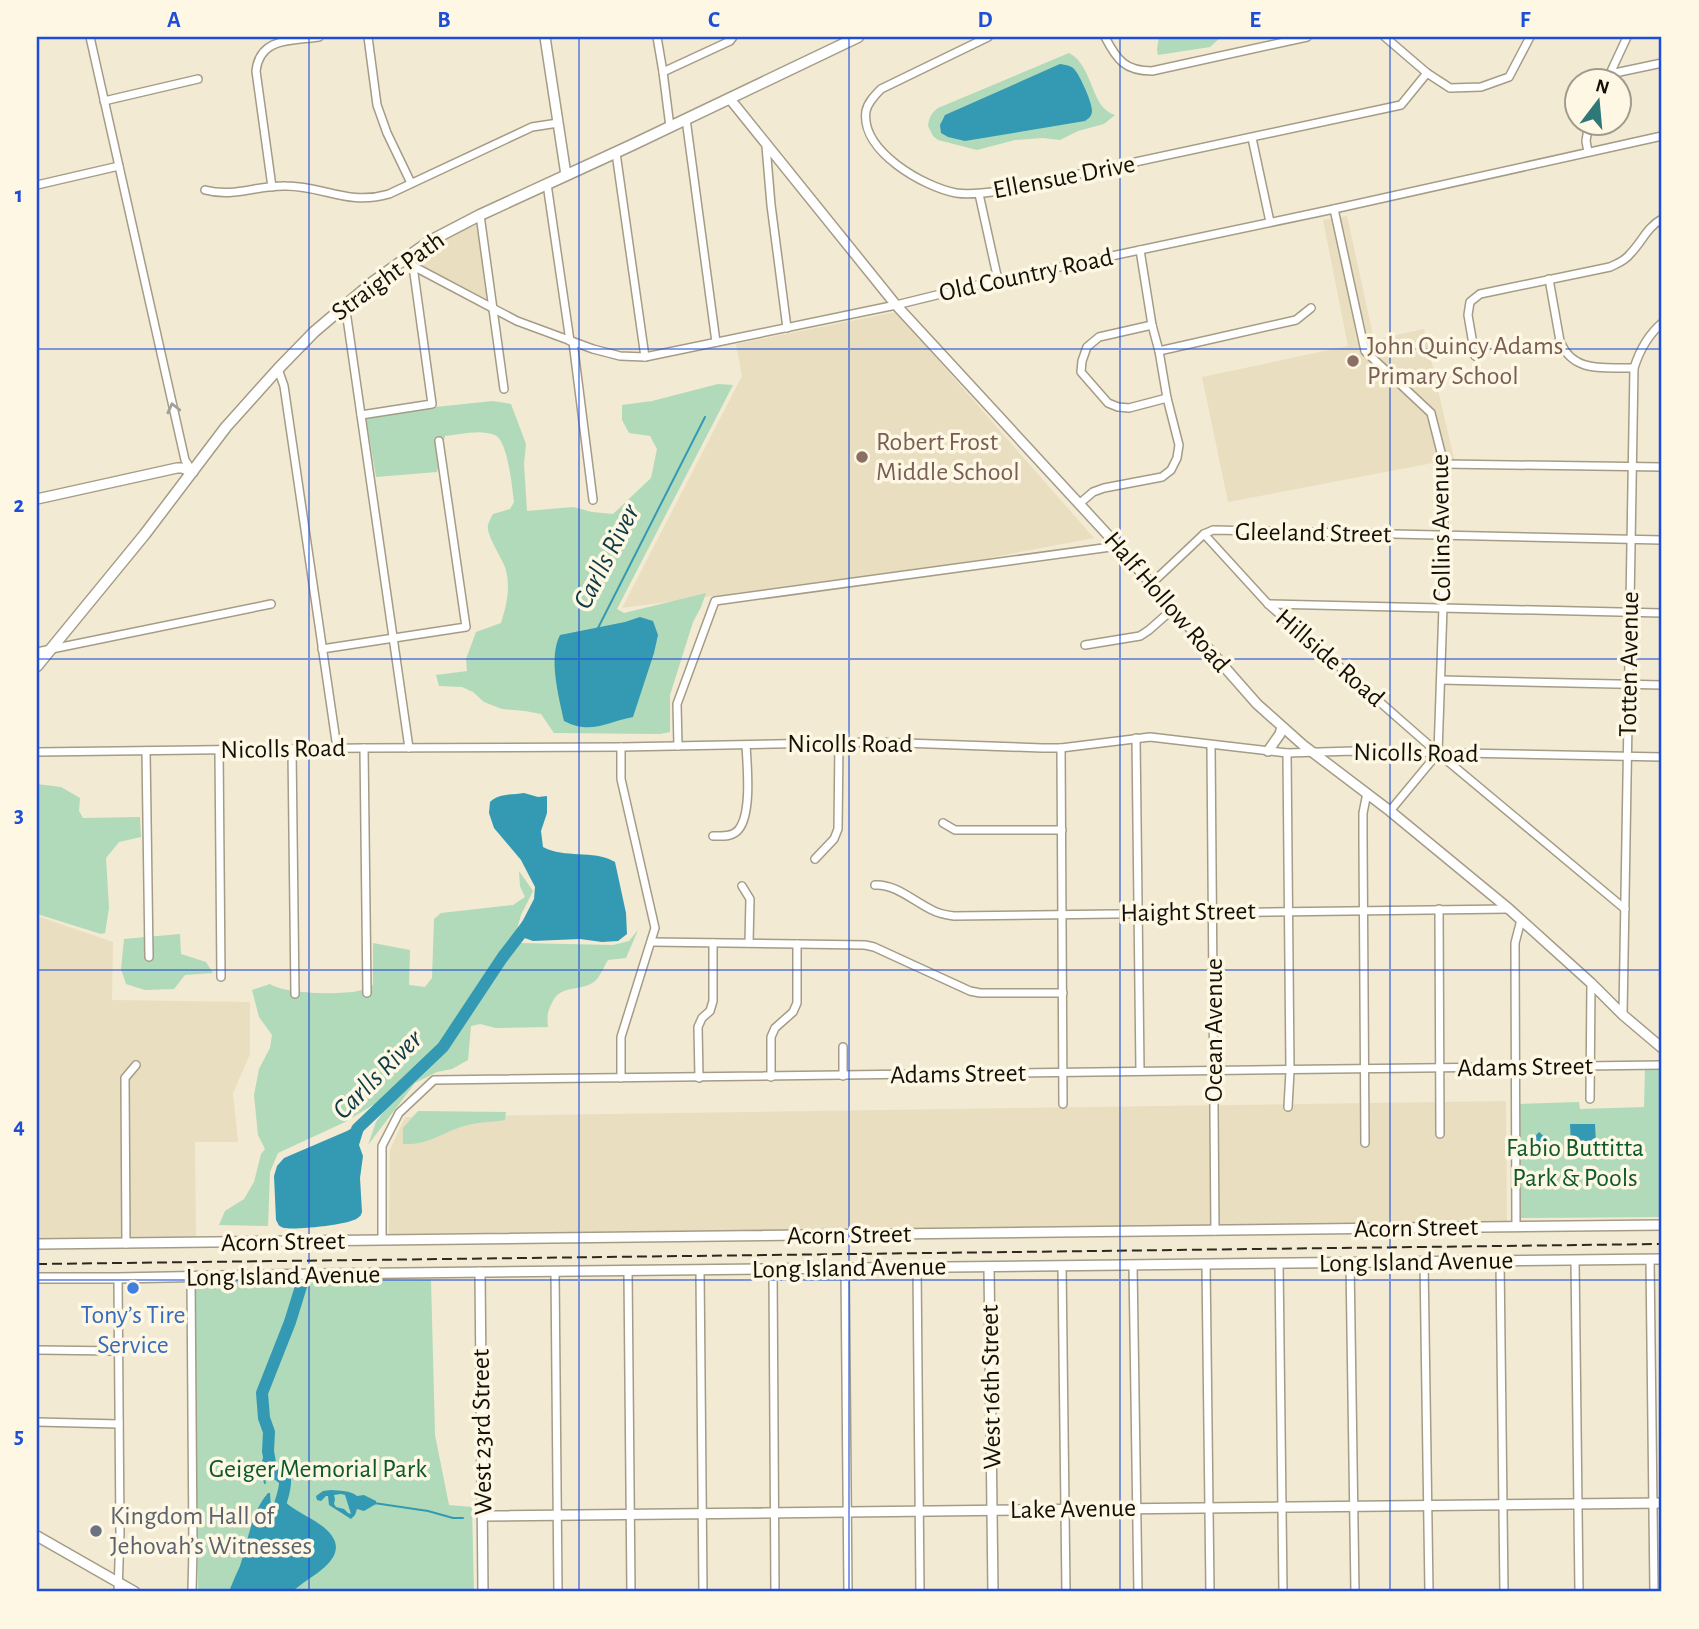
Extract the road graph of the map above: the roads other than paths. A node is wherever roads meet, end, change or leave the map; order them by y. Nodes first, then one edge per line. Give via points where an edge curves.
1 (90, 37) edge
2 (319, 37) edge
3 (368, 37) edge
4 (545, 37) edge
5 (657, 37) edge
6 (733, 37) edge
7 (858, 37) edge
8 (988, 37) edge
9 (1105, 37) edge
10 (1307, 37) edge
11 (1385, 37) edge
12 (1627, 37) edge
13 (1527, 38) edge
14 (1662, 63) edge
15 (1614, 66) edge
16 (1632, 71) edge
17 (663, 72) junction
18 (1427, 73) junction
19 (198, 79) dead end
20 (730, 99) junction
21 (104, 101) junction
22 (686, 119) junction
23 (558, 123) junction
24 (670, 127) junction
25 (1587, 136) edge
26 (1662, 136) edge
27 (1252, 138) junction
28 (766, 146) junction
29 (1588, 152) junction
30 (616, 153) junction
31 (119, 166) junction
32 (566, 175) junction
33 (411, 183) junction
34 (547, 184) junction
35 (37, 185) edge
36 (272, 187) junction
37 (205, 190) dead end
38 (979, 194) junction
39 (1334, 209) junction
40 (480, 215) junction
41 (1662, 219) edge
42 (1270, 222) junction
43 (1140, 250) junction
44 (410, 261) junction
45 (1549, 279) junction
46 (998, 280) junction
47 (345, 304) junction
48 (896, 305) junction
49 (493, 308) junction
50 (1311, 308) dead end
51 (1662, 323) edge
52 (1152, 325) junction
53 (787, 328) junction
54 (572, 342) junction
55 (716, 342) junction
56 (1159, 351) junction
57 (1475, 356) dead end
58 (645, 357) junction
59 (1634, 368) junction
60 (278, 369) junction
61 (504, 389) dead end
62 (1167, 398) junction
63 (361, 415) junction
64 (439, 441) dead end
65 (1444, 464) junction
66 (1632, 467) junction
67 (1662, 467) edge
68 (193, 472) junction
69 (37, 499) edge
70 (593, 500) dead end
71 (1079, 504) junction
72 (1204, 534) junction
73 (1444, 536) junction
74 (1631, 540) junction
75 (1662, 540) edge
76 (1118, 546) junction
77 (1151, 583) junction
78 (271, 604) dead end
79 (1268, 604) junction
80 (1443, 607) junction
81 (1174, 608) junction
82 (1631, 612) junction
83 (1662, 613) edge
84 (394, 638) junction
85 (1085, 645) dead end
86 (51, 649) junction
87 (322, 649) junction
88 (37, 652) edge
89 (37, 667) edge
90 (1441, 680) junction
91 (1629, 684) junction
92 (1662, 685) edge
93 (1282, 727) junction
94 (1136, 738) junction
95 (839, 743) junction
96 (746, 745) junction
97 (1212, 745) junction
98 (678, 746) junction
99 (621, 747) junction
100 (337, 748) junction
101 (364, 748) junction
102 (409, 748) junction
103 (1061, 748) junction
104 (292, 749) junction
105 (219, 750) junction
106 (146, 751) junction
107 (1268, 751) junction
108 (37, 752) edge
109 (1287, 753) junction
110 (1316, 753) junction
111 (1438, 753) junction
112 (1628, 756) junction
113 (1662, 757) edge
114 (1367, 793) junction
115 (1390, 811) junction
116 (943, 823) dead end
117 (1062, 830) junction
118 (713, 836) dead end
119 (815, 859) dead end
120 (875, 885) dead end
121 (743, 886) dead end
122 (1439, 909) junction
123 (1509, 909) junction
124 (1625, 909) junction
125 (1364, 910) junction
126 (1288, 911) junction
127 (1214, 912) junction
128 (1062, 913) junction
129 (1138, 914) junction
130 (1521, 920) junction
131 (651, 942) junction
132 (713, 943) junction
133 (749, 943) junction
134 (797, 944) junction
135 (149, 957) dead end
136 (221, 977) dead end
137 (1591, 983) junction
138 (1063, 992) junction
139 (368, 993) dead end
140 (295, 994) dead end
141 (1623, 1015) junction
142 (843, 1046) dead end
143 (1662, 1048) edge
144 (136, 1065) dead end
145 (1662, 1065) edge
146 (1591, 1067) junction
147 (1440, 1068) junction
148 (1515, 1068) junction
149 (1365, 1069) junction
150 (1140, 1071) junction
151 (1214, 1071) junction
152 (1290, 1071) junction
153 (1063, 1073) junction
154 (843, 1076) junction
155 (771, 1077) junction
156 (621, 1078) junction
157 (698, 1078) junction
158 (1590, 1099) dead end
159 (1063, 1104) dead end
160 (1288, 1108) dead end
161 (1440, 1134) dead end
162 (1364, 1143) dead end
163 (1662, 1226) edge
164 (1516, 1227) junction
165 (1215, 1231) junction
166 (382, 1240) junction
167 (37, 1244) edge
168 (126, 1244) junction
169 (1650, 1259) junction
170 (1662, 1259) edge
171 (1575, 1260) junction
172 (1500, 1261) junction
173 (1350, 1262) junction
174 (1424, 1262) junction
175 (1279, 1263) junction
176 (1206, 1264) junction
177 (1133, 1265) junction
178 (989, 1266) junction
179 (1062, 1266) junction
180 (917, 1267) junction
181 (845, 1268) junction
182 (772, 1269) junction
183 (701, 1270) junction
184 (628, 1271) junction
185 (480, 1272) junction
186 (555, 1272) junction
187 (191, 1277) junction
188 (37, 1278) edge
189 (118, 1278) junction
190 (37, 1350) edge
191 (119, 1351) junction
192 (37, 1422) edge
193 (119, 1424) junction
194 (1578, 1503) junction
195 (1658, 1503) edge
196 (1503, 1505) junction
197 (1353, 1506) junction
198 (1428, 1506) junction
199 (1209, 1507) junction
200 (1282, 1507) junction
201 (1137, 1508) junction
202 (992, 1510) junction
203 (1064, 1510) junction
204 (847, 1511) junction
205 (919, 1511) junction
206 (775, 1512) junction
207 (702, 1513) junction
208 (557, 1514) junction
209 (631, 1514) junction
210 (483, 1516) junction
211 (37, 1536) edge
212 (118, 1587) edge
213 (135, 1592) edge
214 (192, 1592) edge
215 (483, 1592) edge
216 (558, 1592) edge
217 (631, 1592) edge
218 (703, 1592) edge
219 (775, 1592) edge
220 (848, 1592) edge
221 (920, 1592) edge
222 (993, 1592) edge
223 (1066, 1592) edge
224 (1138, 1592) edge
225 (1210, 1592) edge
226 (1283, 1592) edge
227 (1355, 1592) edge
228 (1429, 1592) edge
229 (1504, 1592) edge
230 (1579, 1592) edge
231 (1654, 1592) edge

1 - 21 street
2 - 36 street via 279,42 262,52 257,62
3 - 33 street via 377,105
4 - 23 street
5 - 17 street
6 - 17 street
7 - 20 main road, Straight Path
8 - 38 street, Ellensue Drive via 881,89 866,111 874,139 901,168 936,187
9 - 10 street via 1118,59 1138,71
11 - 18 street
12 - 15 street
13 - 18 street via 1509,78 1480,87 1450,88
14 - 16 street
17 - 24 street
18 - 27 street, Ellensue Drive via 1401,105
19 - 21 street
20 - 22 main road, Straight Path
20 - 28 street, Half Hollow Road
21 - 31 street
22 - 24 main road, Straight Path
22 - 55 street
23 - 32 street
23 - 33 street via 531,127
24 - 30 main road, Straight Path
25 - 29 street
26 - 29 street, Old Country Road
27 - 38 street, Ellensue Drive
27 - 42 street
28 - 48 street, Half Hollow Road
28 - 53 street
29 - 39 street, Old Country Road
30 - 32 main road, Straight Path
30 - 58 street
31 - 35 street
68 -> 31 street via 185,460
32 - 34 main road, Straight Path
33 - 36 street via 376,198
34 - 40 main road, Straight Path
34 - 54 street
36 - 37 street via 219,194
38 - 46 street
39 - 42 street, Old Country Road
39 - 65 street, Collins Avenue via 1365,351 1431,413
40 - 44 main road, Straight Path via 430,242
40 - 49 street
41 - 45 street via 1623,261
42 - 43 street, Old Country Road
43 - 46 street, Old Country Road
43 - 52 street
44 - 47 main road, Straight Path
44 - 49 street, Old Country Road
44 - 63 street via 432,404
45 - 57 street via 1480,294 1470,302
45 - 59 street via 1560,341 1571,359 1592,367
46 - 48 street, Old Country Road
47 - 60 main road, Straight Path
47 - 63 street
48 - 53 street, Old Country Road
48 - 71 street, Half Hollow Road
49 - 54 street, Old Country Road
49 - 61 street
50 - 56 street via 1296,320
51 - 59 street, Totten Avenue via 1648,336
52 - 56 street
52 - 62 street via 1099,337 1087,347 1082,372 1108,403 1118,407
53 - 55 street, Old Country Road
54 - 58 street, Old Country Road via 620,356
54 - 70 street
55 - 58 street, Old Country Road
56 - 62 street
59 - 66 street, Totten Avenue
60 - 68 main road, Straight Path
60 - 87 street
62 - 71 street via 1179,444 1171,470 1162,477 1093,492
63 - 84 street
64 - 84 street via 466,627
65 - 66 street
65 - 73 street, Collins Avenue
66 - 67 street
66 - 74 street, Totten Avenue
68 - 69 street via 177,468
68 - 86 main road, Straight Path
71 - 76 street, Half Hollow Road
72 - 73 street, Gleeland Street via 1213,530
72 - 77 street, Gleeland Street
72 - 79 street, Hillside Road
73 - 74 street, Gleeland Street
73 - 80 street, Collins Avenue
74 - 75 street, Gleeland Street
74 - 82 street, Totten Avenue
76 - 77 street, Half Hollow Road
76 - 98 street via 715,601 677,704
77 - 81 street, Half Hollow Road
78 - 86 street
79 - 80 street
79 - 111 street, Hillside Road
80 - 82 street
80 - 90 street, Collins Avenue
81 - 85 street via 1140,636
81 - 93 street, Half Hollow Road
82 - 83 street
82 - 91 street, Totten Avenue
84 - 87 street
84 - 102 street
86 - 88 street
86 - 89 main road, Straight Path
87 - 100 street
90 - 91 street
90 - 111 street, Collins Avenue
91 - 92 street
91 - 112 street, Totten Avenue
93 - 107 street
93 - 110 street, Half Hollow Road
94 - 97 street, Nicolls Road
94 - 103 street, Nicolls Road
94 - 129 street
95 - 96 street, Nicolls Road
95 - 103 street, Nicolls Road
95 - 119 street via 838,829
96 - 98 street, Nicolls Road
96 - 118 street via 743,820 738,831
97 - 107 street, Nicolls Road
97 - 127 street, Ocean Avenue
98 - 99 street, Nicolls Road
99 - 102 street, Nicolls Road
99 - 131 street via 621,779 655,928
100 - 101 street, Nicolls Road
100 - 104 street, Nicolls Road
101 - 102 street, Nicolls Road
101 - 139 street
103 - 117 street
104 - 105 street, Nicolls Road
104 - 140 street
105 - 106 street, Nicolls Road
105 - 136 street
106 - 108 street, Nicolls Road
106 - 135 street
107 - 109 street, Nicolls Road
109 - 110 street, Nicolls Road
109 - 126 street
110 - 111 street, Nicolls Road
110 - 114 street, Half Hollow Road
111 - 112 street, Nicolls Road
111 - 115 street
111 - 124 street, Hillside Road
112 - 113 street, Nicolls Road
112 - 124 street, Totten Avenue
114 - 115 street, Half Hollow Road
114 - 125 street
115 - 123 street, Half Hollow Road
116 - 117 street via 955,830
117 - 128 street
120 - 128 street, Haight Street via 893,888 932,910 954,916
121 - 133 street via 750,899
122 - 123 street, Haight Street
122 - 125 street, Haight Street
122 - 147 street
123 - 130 street, Half Hollow Road
124 - 141 street, Totten Avenue
125 - 126 street, Haight Street
125 - 149 street
126 - 127 street, Haight Street
126 - 152 street
127 - 129 street, Haight Street
127 - 151 street, Ocean Avenue
128 - 129 street, Haight Street
128 - 138 street
129 - 150 street
130 - 137 street, Half Hollow Road
130 - 148 street via 1514,943
131 - 132 street
131 - 156 street via 621,1037
132 - 133 street
132 - 157 street via 713,1001 698,1027
133 - 134 street
134 - 138 street via 874,947 981,993
134 - 155 street via 797,1003 771,1037
137 - 141 street, Half Hollow Road
137 - 146 street
138 - 153 street
141 - 143 street, Half Hollow Road
142 - 154 street
144 - 168 street via 125,1078
145 - 146 street, Adams Street
146 - 148 street, Adams Street
146 - 158 street
147 - 148 street, Adams Street
147 - 149 street, Adams Street
147 - 161 street
148 - 164 street
149 - 152 street, Adams Street
149 - 162 street
150 - 151 street, Adams Street
150 - 153 street, Adams Street
151 - 152 street, Adams Street
151 - 165 street, Ocean Avenue
152 - 160 street
153 - 154 street, Adams Street
153 - 159 street
154 - 155 street, Adams Street
155 - 157 street, Adams Street
156 - 157 street, Adams Street
156 - 166 street, Adams Street via 434,1080 399,1113 382,1146
163 - 164 street, Acorn Street
164 - 165 street, Acorn Street
165 - 166 street, Acorn Street
166 - 168 street, Acorn Street
167 - 168 street, Acorn Street
169 - 170 street, Long Island Avenue
169 - 171 street, Long Island Avenue
169 - 195 street
171 - 172 street, Long Island Avenue
171 - 194 street
172 - 174 street, Long Island Avenue
172 - 196 street
173 - 174 street, Long Island Avenue
173 - 175 street, Long Island Avenue
173 - 197 street
174 - 198 street
175 - 176 street, Long Island Avenue
175 - 200 street
176 - 177 street, Long Island Avenue
176 - 199 street
177 - 179 street, Long Island Avenue
177 - 201 street
178 - 179 street, Long Island Avenue
178 - 180 street, Long Island Avenue
178 - 202 street, West 16th Street
179 - 203 street
180 - 181 street, Long Island Avenue
180 - 205 street
181 - 182 street, Long Island Avenue
181 - 204 street
182 - 183 street, Long Island Avenue
182 - 206 street
183 - 184 street, Long Island Avenue
183 - 207 street
184 - 186 street, Long Island Avenue
184 - 209 street
185 - 186 street, Long Island Avenue
185 - 187 street, Long Island Avenue
185 - 210 street, West 23rd Street
186 - 208 street
187 - 189 street, Long Island Avenue
187 - 214 street
188 - 189 street, Long Island Avenue
189 - 191 street
190 - 191 street
191 - 193 street
192 - 193 street
193 - 212 street
194 - 195 street, Lake Avenue
194 - 196 street, Lake Avenue
194 - 230 street
195 - 231 street
196 - 198 street, Lake Avenue
196 - 229 street
197 - 198 street, Lake Avenue
197 - 200 street, Lake Avenue
197 - 227 street
198 - 228 street
199 - 200 street, Lake Avenue
199 - 201 street, Lake Avenue
199 - 225 street
200 - 226 street
201 - 203 street, Lake Avenue
201 - 224 street
202 - 203 street, Lake Avenue
202 - 205 street, Lake Avenue
202 - 222 street, West 16th Street
203 - 223 street
204 - 205 street, Lake Avenue
204 - 206 street, Lake Avenue
204 - 220 street
205 - 221 street
206 - 207 street, Lake Avenue
206 - 219 street
207 - 209 street, Lake Avenue
207 - 218 street
208 - 209 street, Lake Avenue
208 - 210 street, Lake Avenue
208 - 216 street
209 - 217 street
210 - 215 street, West 23rd Street
211 - 212 street
212 - 213 street

